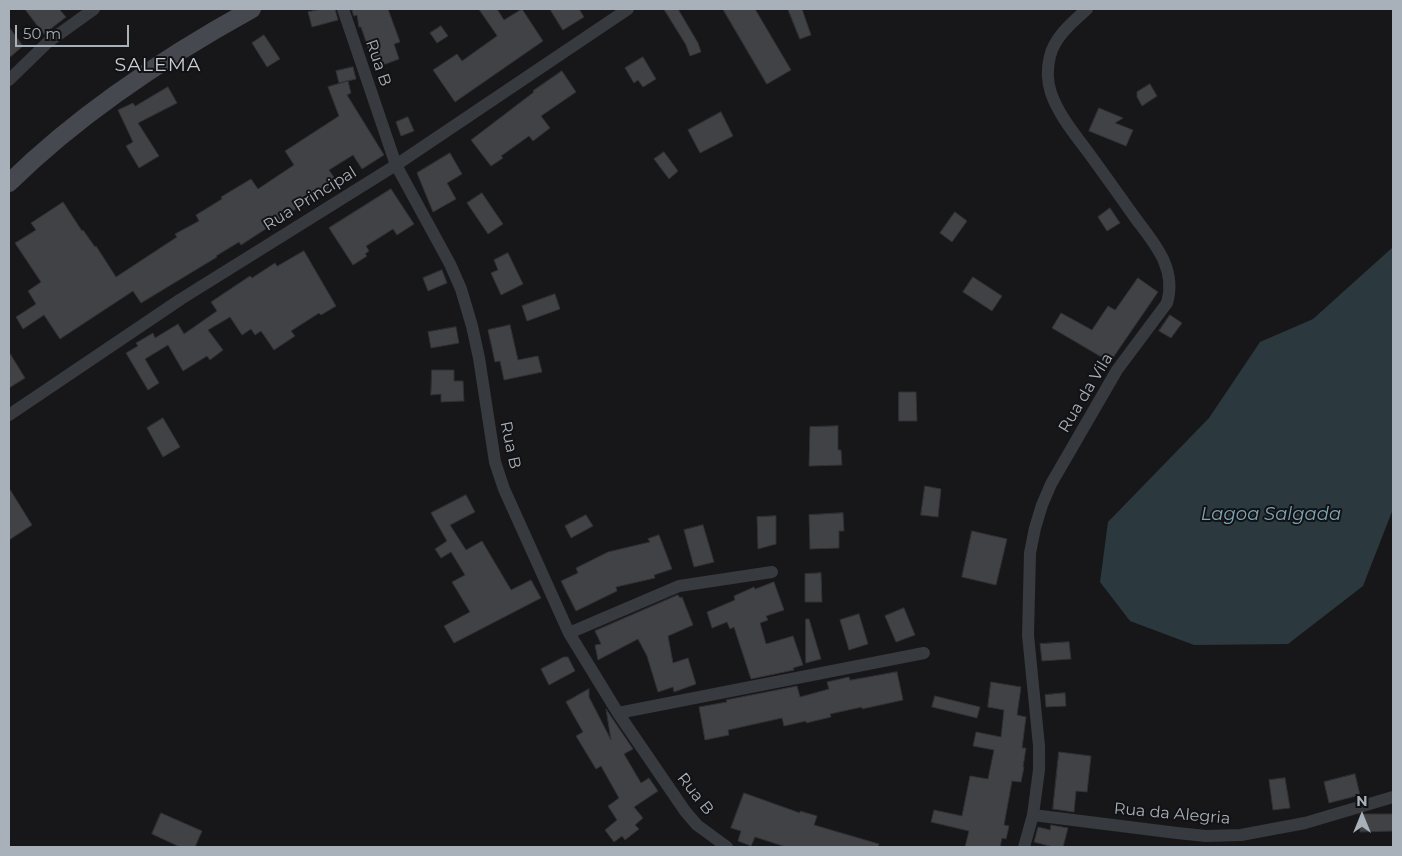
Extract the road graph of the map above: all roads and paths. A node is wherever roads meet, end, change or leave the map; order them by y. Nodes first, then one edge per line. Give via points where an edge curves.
1 (94, 9) edge
2 (252, 9) edge
3 (343, 9) edge
4 (628, 9) edge
5 (1087, 9) edge
6 (9, 80) edge
7 (396, 165) junction
8 (9, 183) edge
9 (9, 415) edge
10 (772, 572) dead end
11 (569, 632) junction
12 (924, 653) dead end
13 (618, 713) junction
14 (1393, 797) edge
15 (1033, 815) junction
16 (726, 847) edge
17 (1024, 847) edge

1 - 6 street via 48,42
2 - 8 main road via 163,62 106,102 48,147
3 - 7 street, Rua B
4 - 7 street, Rua Principal
5 - 15 street, Rua da Vila via 1055,43 1048,70 1051,94 1070,128 1158,249 1169,274 1170,294 1107,386 1052,484 1035,528 1030,553 1028,625 1039,746
7 - 9 street, Rua Principal via 181,299
7 - 11 street, Rua B via 461,289 479,358 495,462 504,489
10 - 11 street via 679,586
11 - 13 street, Rua B
12 - 13 street
13 - 16 street, Rua B via 685,812
14 - 15 street, Rua da Alegria via 1305,823 1241,836 1177,834
15 - 17 street, Rua da Vila

